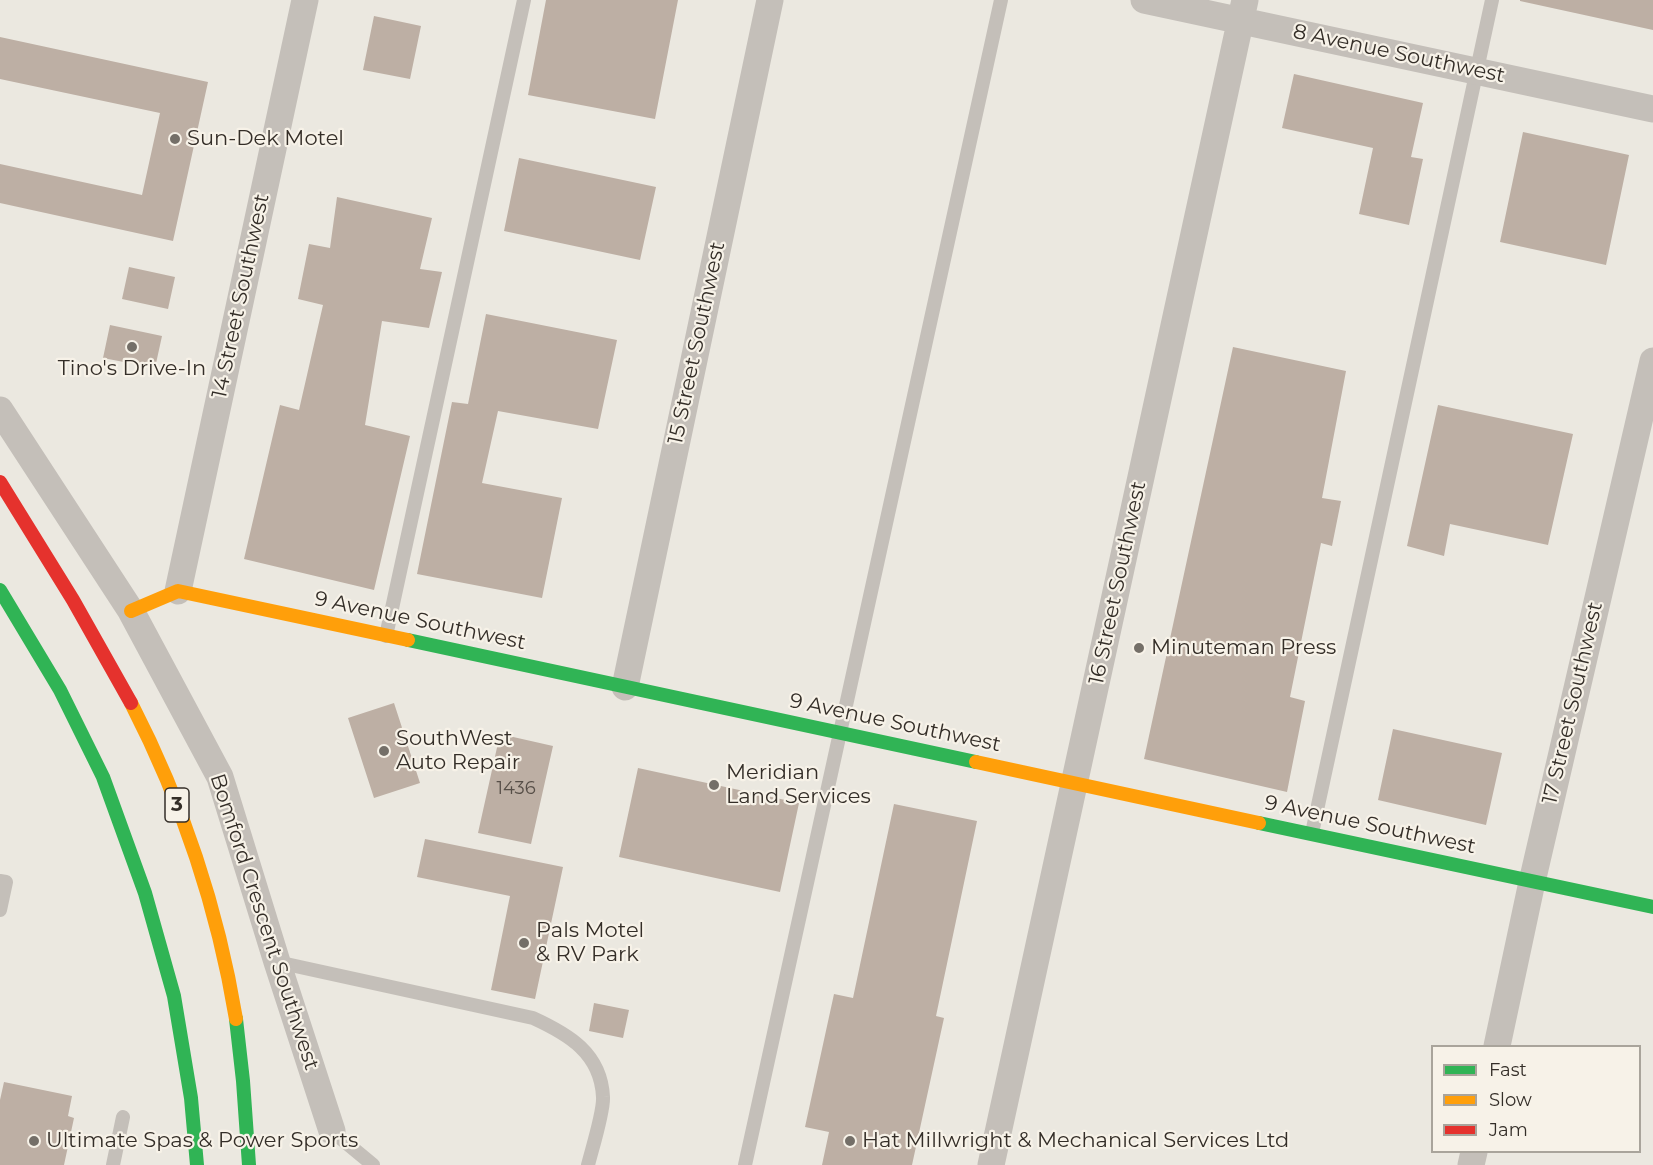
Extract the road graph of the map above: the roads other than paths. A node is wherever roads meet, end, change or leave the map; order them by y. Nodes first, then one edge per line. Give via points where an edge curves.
1 (305, 0) edge
2 (524, 0) edge
3 (770, 0) edge
4 (1001, 0) edge
5 (1144, 0) edge
6 (1492, 0) edge
7 (1243, 10) edge
8 (1477, 71) junction
9 (1653, 109) edge
10 (1653, 361) edge
11 (0, 410) edge
12 (0, 482) edge
13 (0, 590) edge
14 (178, 591) junction
15 (131, 611) junction
16 (386, 636) junction
17 (625, 687) junction
18 (840, 733) junction
19 (1075, 783) junction
20 (1312, 833) junction
21 (0, 881) edge
22 (1532, 882) junction
23 (1653, 907) edge
24 (0, 910) edge
25 (277, 962) junction
26 (1497, 1045) edge
27 (123, 1117) dead end
28 (332, 1131) joint
29 (113, 1165) edge
30 (197, 1165) edge
31 (249, 1165) edge
32 (373, 1165) edge
33 (588, 1165) edge
34 (746, 1165) edge
35 (991, 1165) edge

1 - 14 street, 14 Street Southwest
2 - 16 lane
3 - 17 street, 15 Street Southwest
4 - 18 lane
5 - 7 street, 8 Avenue Southwest
6 - 8 lane
7 - 8 street, 8 Avenue Southwest
7 - 19 street, 16 Street Southwest
8 - 9 street, 8 Avenue Southwest
8 - 20 lane
10 - 22 street, 17 Street Southwest
11 - 15 street, Bomford Crescent Southwest
12 - 31 main road, 3 via 91,630 138,718 177,804 206,891 232,998
13 - 30 main road via 60,690 103,777 145,893 174,996 191,1098
14 - 15 main road
14 - 16 main road, 9 Avenue Southwest
15 - 25 street, Bomford Crescent Southwest via 220,777
16 - 17 main road, 9 Avenue Southwest
17 - 18 main road, 9 Avenue Southwest
18 - 19 main road, 9 Avenue Southwest
18 - 34 lane
19 - 20 main road, 9 Avenue Southwest
19 - 35 street, 16 Street Southwest
20 - 22 main road, 9 Avenue Southwest
21 - 24 lane via 6,882
22 - 23 main road, 9 Avenue Southwest
22 - 26 street, 17 Street Southwest
25 - 28 street, Bomford Crescent Southwest
25 - 33 lane via 533,1018 563,1032 584,1049 597,1073 603,1098
27 - 29 lane
28 - 32 lane

